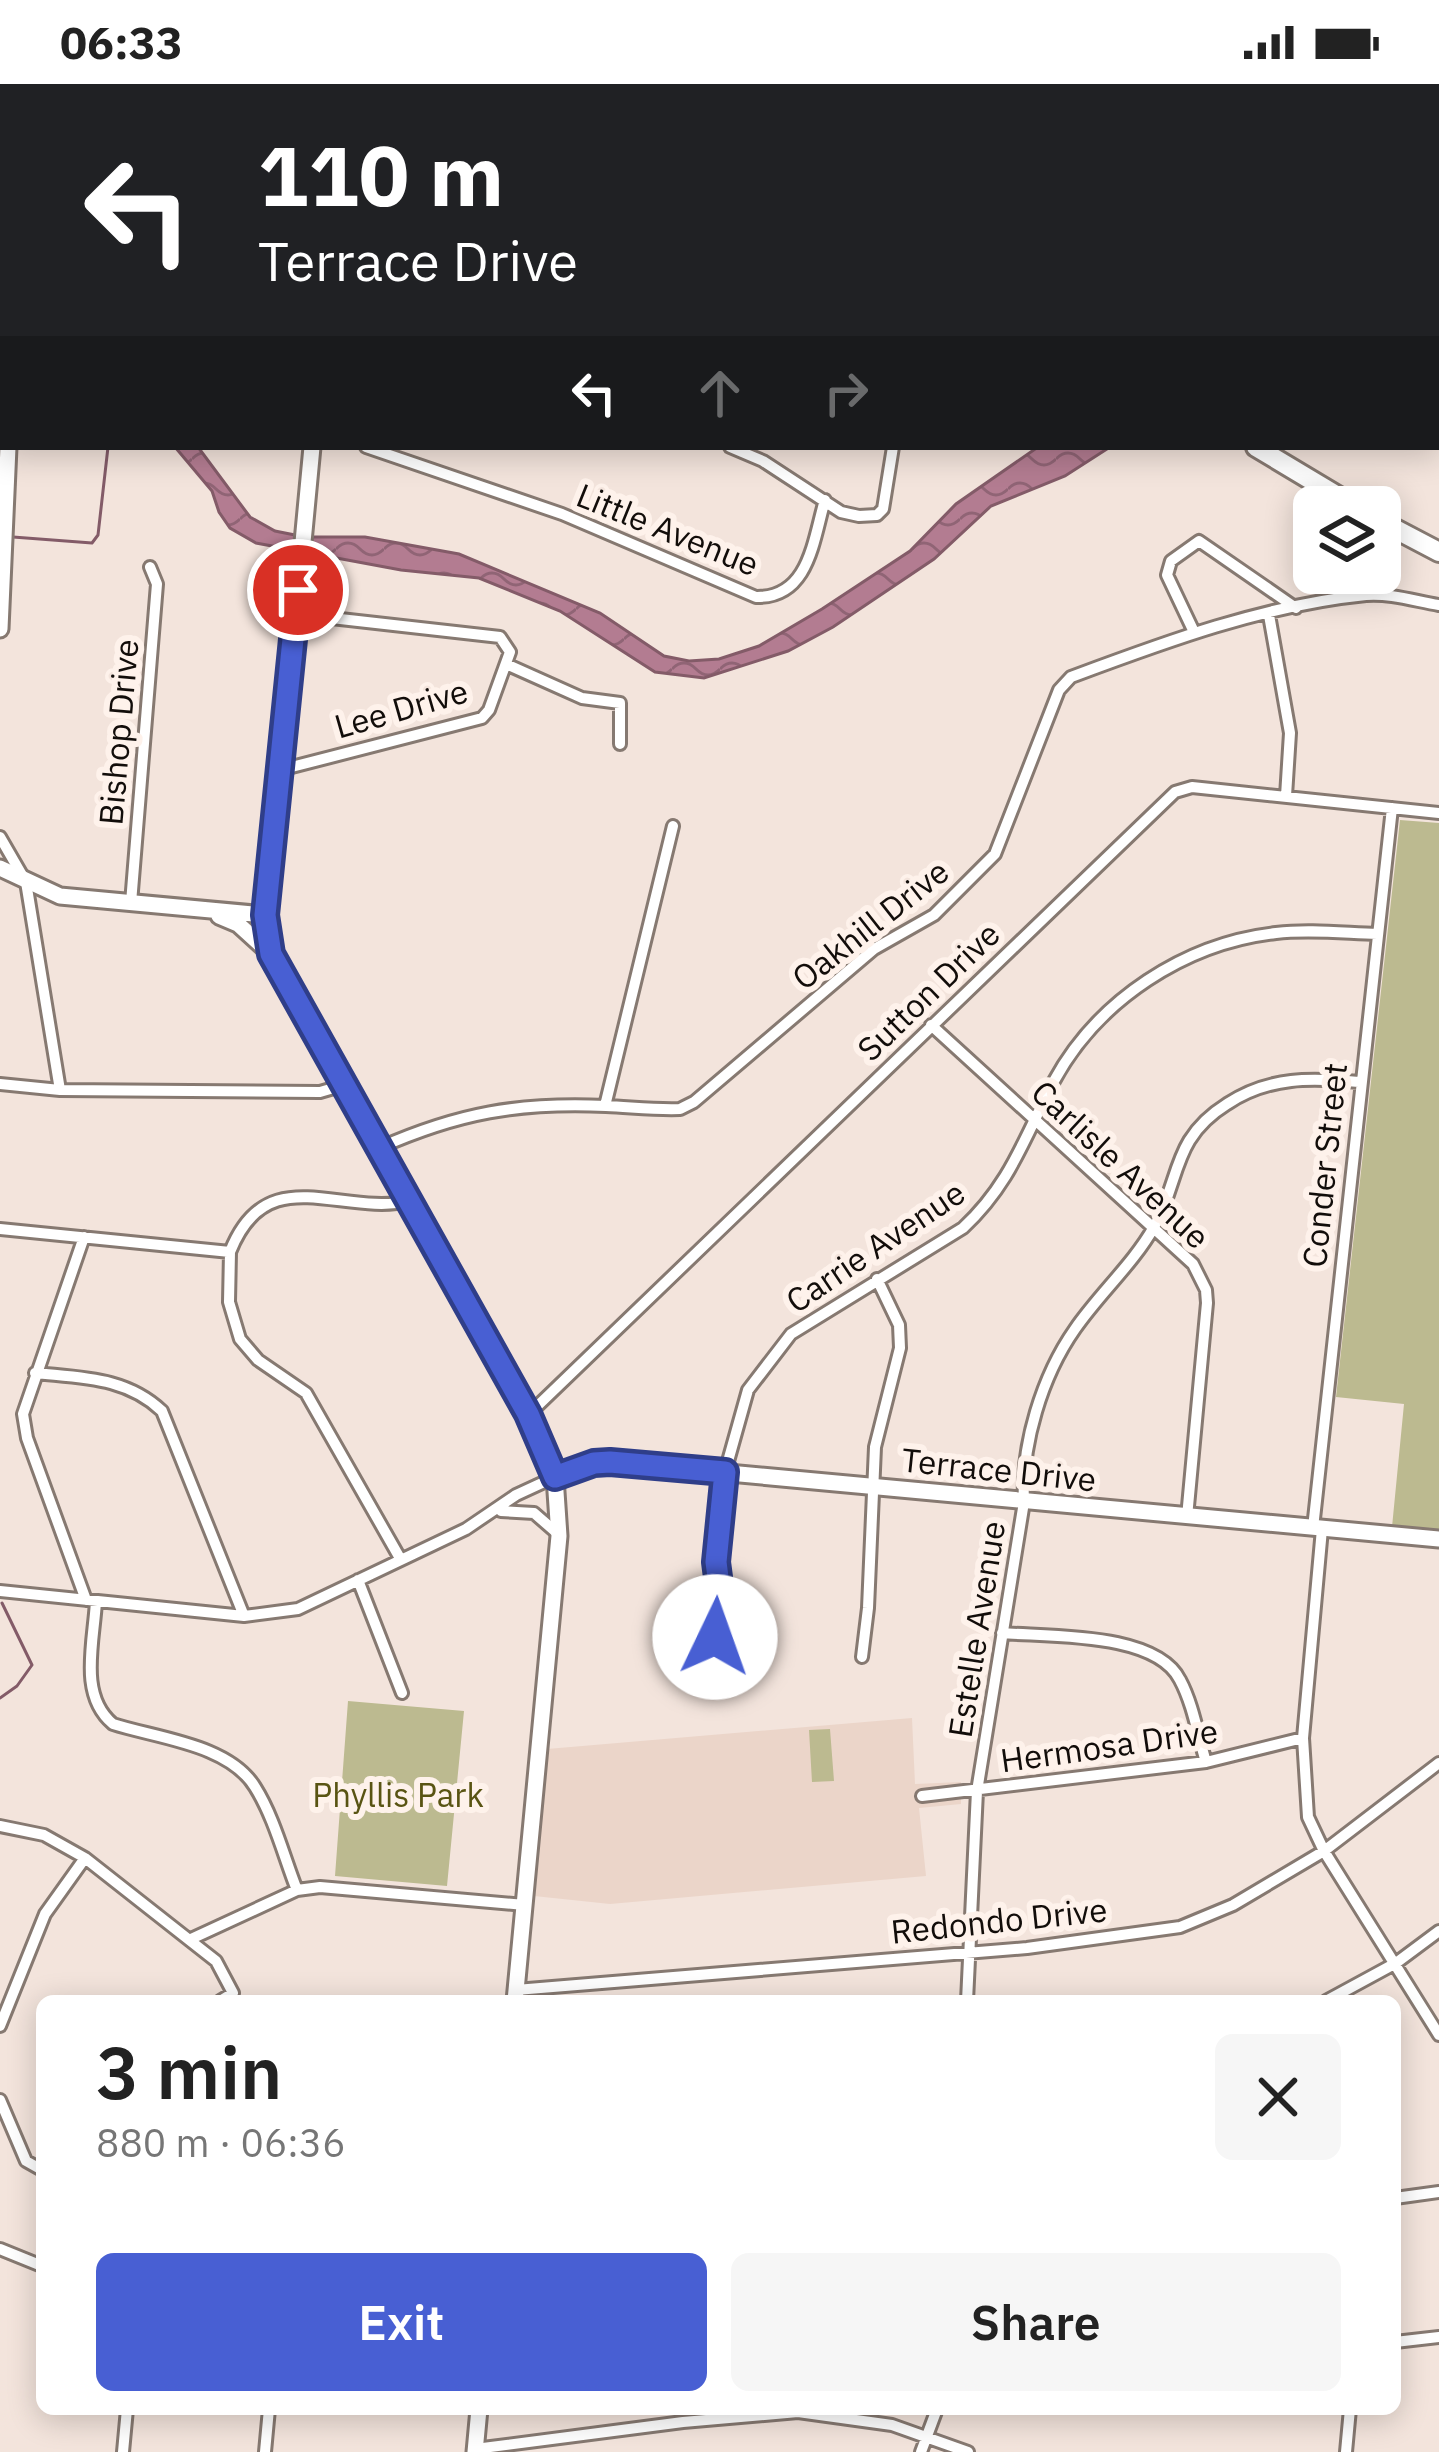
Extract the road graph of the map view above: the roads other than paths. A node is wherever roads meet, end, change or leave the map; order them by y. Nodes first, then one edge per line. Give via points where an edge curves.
1 (8, 450) edge
2 (312, 450) edge
3 (375, 450) edge
4 (737, 450) edge
5 (893, 450) edge
6 (1261, 450) edge
7 (1321, 486) edge
8 (825, 500) junction
9 (1401, 531) edge
10 (1439, 552) edge
11 (150, 567) dead end
12 (1439, 605) edge
13 (1297, 609) junction
14 (296, 614) junction
15 (1269, 615) junction
16 (0, 629) edge
17 (1194, 632) junction
18 (506, 664) junction
19 (620, 744) dead end
20 (280, 770) junction
21 (1286, 796) junction
22 (1392, 808) junction
23 (1439, 813) edge
24 (673, 826) dead end
25 (0, 837) edge
26 (0, 868) edge
27 (26, 882) junction
28 (131, 903) junction
29 (199, 909) junction
30 (265, 915) junction
31 (1377, 934) junction
32 (271, 954) junction
33 (931, 1025) junction
34 (1359, 1082) junction
35 (0, 1084) edge
36 (344, 1085) junction
37 (60, 1090) junction
38 (604, 1106) junction
39 (1035, 1119) junction
40 (380, 1148) junction
41 (410, 1201) junction
42 (1155, 1226) junction
43 (0, 1229) edge
44 (84, 1238) junction
45 (230, 1252) junction
46 (877, 1279) junction
47 (35, 1373) junction
48 (528, 1414) junction
49 (725, 1472) junction
50 (555, 1477) junction
51 (872, 1486) junction
52 (1024, 1502) junction
53 (497, 1511) junction
54 (1186, 1517) junction
55 (1317, 1528) junction
56 (559, 1536) junction
57 (1439, 1539) edge
58 (401, 1560) junction
59 (358, 1580) junction
60 (0, 1591) edge
61 (91, 1601) junction
62 (722, 1608) junction
63 (244, 1616) junction
64 (1003, 1633) junction
65 (862, 1657) dead end
66 (402, 1694) dead end
67 (1303, 1738) junction
68 (1206, 1762) junction
69 (1439, 1763) edge
70 (977, 1791) junction
71 (922, 1796) dead end
72 (0, 1826) edge
73 (1324, 1851) junction
74 (85, 1858) junction
75 (297, 1891) junction
76 (525, 1905) junction
77 (1439, 1931) edge
78 (191, 1939) junction
79 (968, 1952) junction
80 (1396, 1963) junction
81 (230, 1995) edge
82 (516, 1995) edge
83 (526, 1995) edge
84 (967, 1995) edge
85 (1337, 1995) edge
86 (0, 2026) edge
87 (1439, 2035) edge
88 (0, 2100) edge
89 (36, 2167) edge
90 (1439, 2192) edge
91 (1401, 2197) edge
92 (0, 2249) edge
93 (36, 2264) edge
94 (1439, 2337) edge
95 (1401, 2341) edge
96 (126, 2415) edge
97 (268, 2415) edge
98 (478, 2415) edge
99 (757, 2415) edge
100 (824, 2415) edge
101 (936, 2415) edge
102 (1349, 2415) edge
103 (928, 2438) junction
104 (475, 2450) edge
105 (123, 2452) edge
106 (265, 2452) edge
107 (921, 2452) edge
108 (968, 2452) edge
109 (1346, 2452) edge

1 - 16 street
2 - 14 street
3 - 8 street, Little Avenue via 562,514 756,597 786,592 795,582
4 - 8 street
5 - 8 street via 887,500 877,514 841,512
6 - 7 main road
9 - 10 main road
11 - 28 street, Bishop Drive via 157,584
12 - 13 street, Oakhill Drive via 1366,596
13 - 15 street, Oakhill Drive
13 - 17 street via 1198,541 1171,561 1167,575
14 - 18 street via 500,637
14 - 20 street
15 - 17 street, Oakhill Drive
15 - 21 street via 1290,733
17 - 38 street, Oakhill Drive via 1064,683 995,854 934,915 874,949 694,1102 664,1110
18 - 19 street via 582,698 620,704
18 - 20 street, Lee Drive via 482,718
20 - 30 street
21 - 22 street, Sutton Drive
21 - 33 street, Sutton Drive via 1175,792
22 - 23 street, Sutton Drive
22 - 31 street, Conder Street
24 - 38 street
25 - 27 street
26 - 27 street
27 - 28 street via 59,896
27 - 37 street
28 - 29 street
29 - 30 street
29 - 32 street via 238,924
30 - 32 street
31 - 34 street, Conder Street
31 - 39 street, Carrie Avenue via 1277,933 1174,964 1081,1040
32 - 36 street
33 - 39 street, Carlisle Avenue
33 - 48 street, Sutton Drive
34 - 42 street, Estelle Avenue via 1284,1081 1225,1105 1182,1150
34 - 55 street, Conder Street
35 - 37 street
36 - 37 street via 320,1092
36 - 40 street
38 - 40 street, Oakhill Drive via 476,1113
39 - 42 street, Carlisle Avenue
39 - 46 street, Carrie Avenue via 1005,1182 978,1214
40 - 41 street
41 - 45 street via 277,1199 256,1212
41 - 48 street
42 - 52 street, Estelle Avenue via 1072,1331 1050,1377 1028,1445
42 - 54 street, Carlisle Avenue via 1193,1264 1206,1290
43 - 44 street
44 - 45 street
44 - 47 street
45 - 58 street via 229,1302 240,1339 306,1393
46 - 49 street, Carrie Avenue via 775,1352 748,1390
46 - 51 street via 901,1335
47 - 61 street via 23,1424
47 - 63 street via 121,1384 162,1411
48 - 50 street
49 - 50 street, Terrace Drive via 610,1462
49 - 51 street, Terrace Drive
49 - 62 street, Carrie Avenue via 716,1562
50 - 53 street
50 - 56 street
51 - 52 street, Terrace Drive
51 - 65 street
52 - 54 street, Terrace Drive
52 - 64 street, Estelle Avenue
53 - 56 street via 534,1513
53 - 58 street
54 - 55 street, Terrace Drive
55 - 57 street, Terrace Drive
55 - 67 street, Conder Street
56 - 76 street
58 - 59 street
59 - 63 street via 298,1609
59 - 66 street
60 - 61 street
61 - 63 street
61 - 75 street via 90,1690 101,1714 243,1772
62 - 62 street via 734,1644 722,1672 709,1660
64 - 68 street via 1158,1655 1180,1677
64 - 70 street, Estelle Avenue
67 - 68 street, Hermosa Drive
67 - 73 street, Conder Street via 1308,1817
68 - 70 street, Hermosa Drive
69 - 73 street, Redondo Drive
70 - 71 street, Hermosa Drive
70 - 79 street, Estelle Avenue
72 - 74 street via 44,1835
73 - 79 street, Redondo Drive via 1180,1927
73 - 80 street, Conder Street
74 - 78 street
74 - 86 street via 45,1914
75 - 76 street
75 - 78 street
76 - 82 street
77 - 80 street
78 - 81 street via 216,1961
79 - 83 street, Redondo Drive
79 - 84 street, Estelle Avenue
80 - 85 street
80 - 87 street, Conder Street
88 - 89 street via 26,2161
90 - 91 street
92 - 93 street
94 - 95 street
96 - 105 street
97 - 106 street
98 - 104 street
99 - 104 street
100 - 103 street
101 - 103 street
102 - 109 street
103 - 107 street
103 - 108 street

